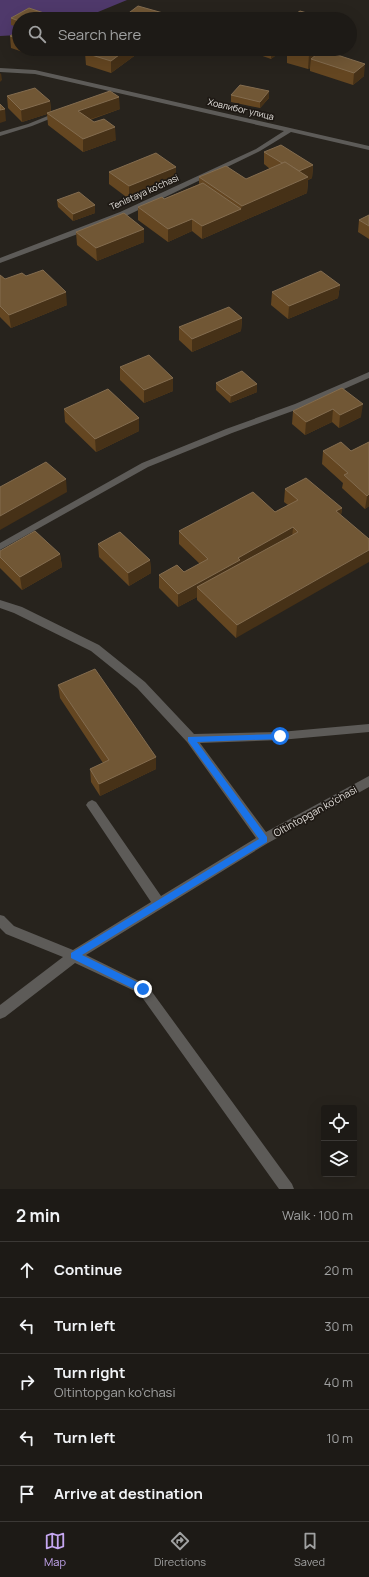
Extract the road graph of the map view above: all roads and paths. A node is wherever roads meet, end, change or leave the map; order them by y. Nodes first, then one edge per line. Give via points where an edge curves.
1 (0, 70) edge
2 (110, 88) junction
3 (97, 95) edge
4 (65, 111) edge
5 (290, 130) junction
6 (0, 134) edge
7 (369, 148) edge
8 (0, 261) edge
9 (369, 376) edge
10 (0, 547) edge
11 (0, 604) edge
12 (369, 728) edge
13 (191, 739) junction
14 (369, 781) edge
15 (92, 805) dead end
16 (264, 840) junction
17 (159, 904) junction
18 (0, 920) edge
19 (74, 956) junction
20 (0, 1013) edge
21 (287, 1189) edge

1 - 2 street, Ховлибог улица via 35,72
2 - 3 street
2 - 5 street, Ховлибог улица
4 - 6 street
5 - 7 street, Ховлибог улица
5 - 8 street, Tenistaya ko'chasi via 258,150 123,214
9 - 10 street via 145,465
11 - 13 street via 18,610 95,648 141,685
12 - 13 street via 280,736
13 - 16 street
14 - 16 street, Oltintopgan ko'chasi
15 - 17 street
16 - 17 street, Oltintopgan ko'chasi
17 - 19 street, Oltintopgan ko'chasi
18 - 19 street via 10,930
19 - 20 street, Oltintopgan ko'chasi
19 - 21 street via 143,989

